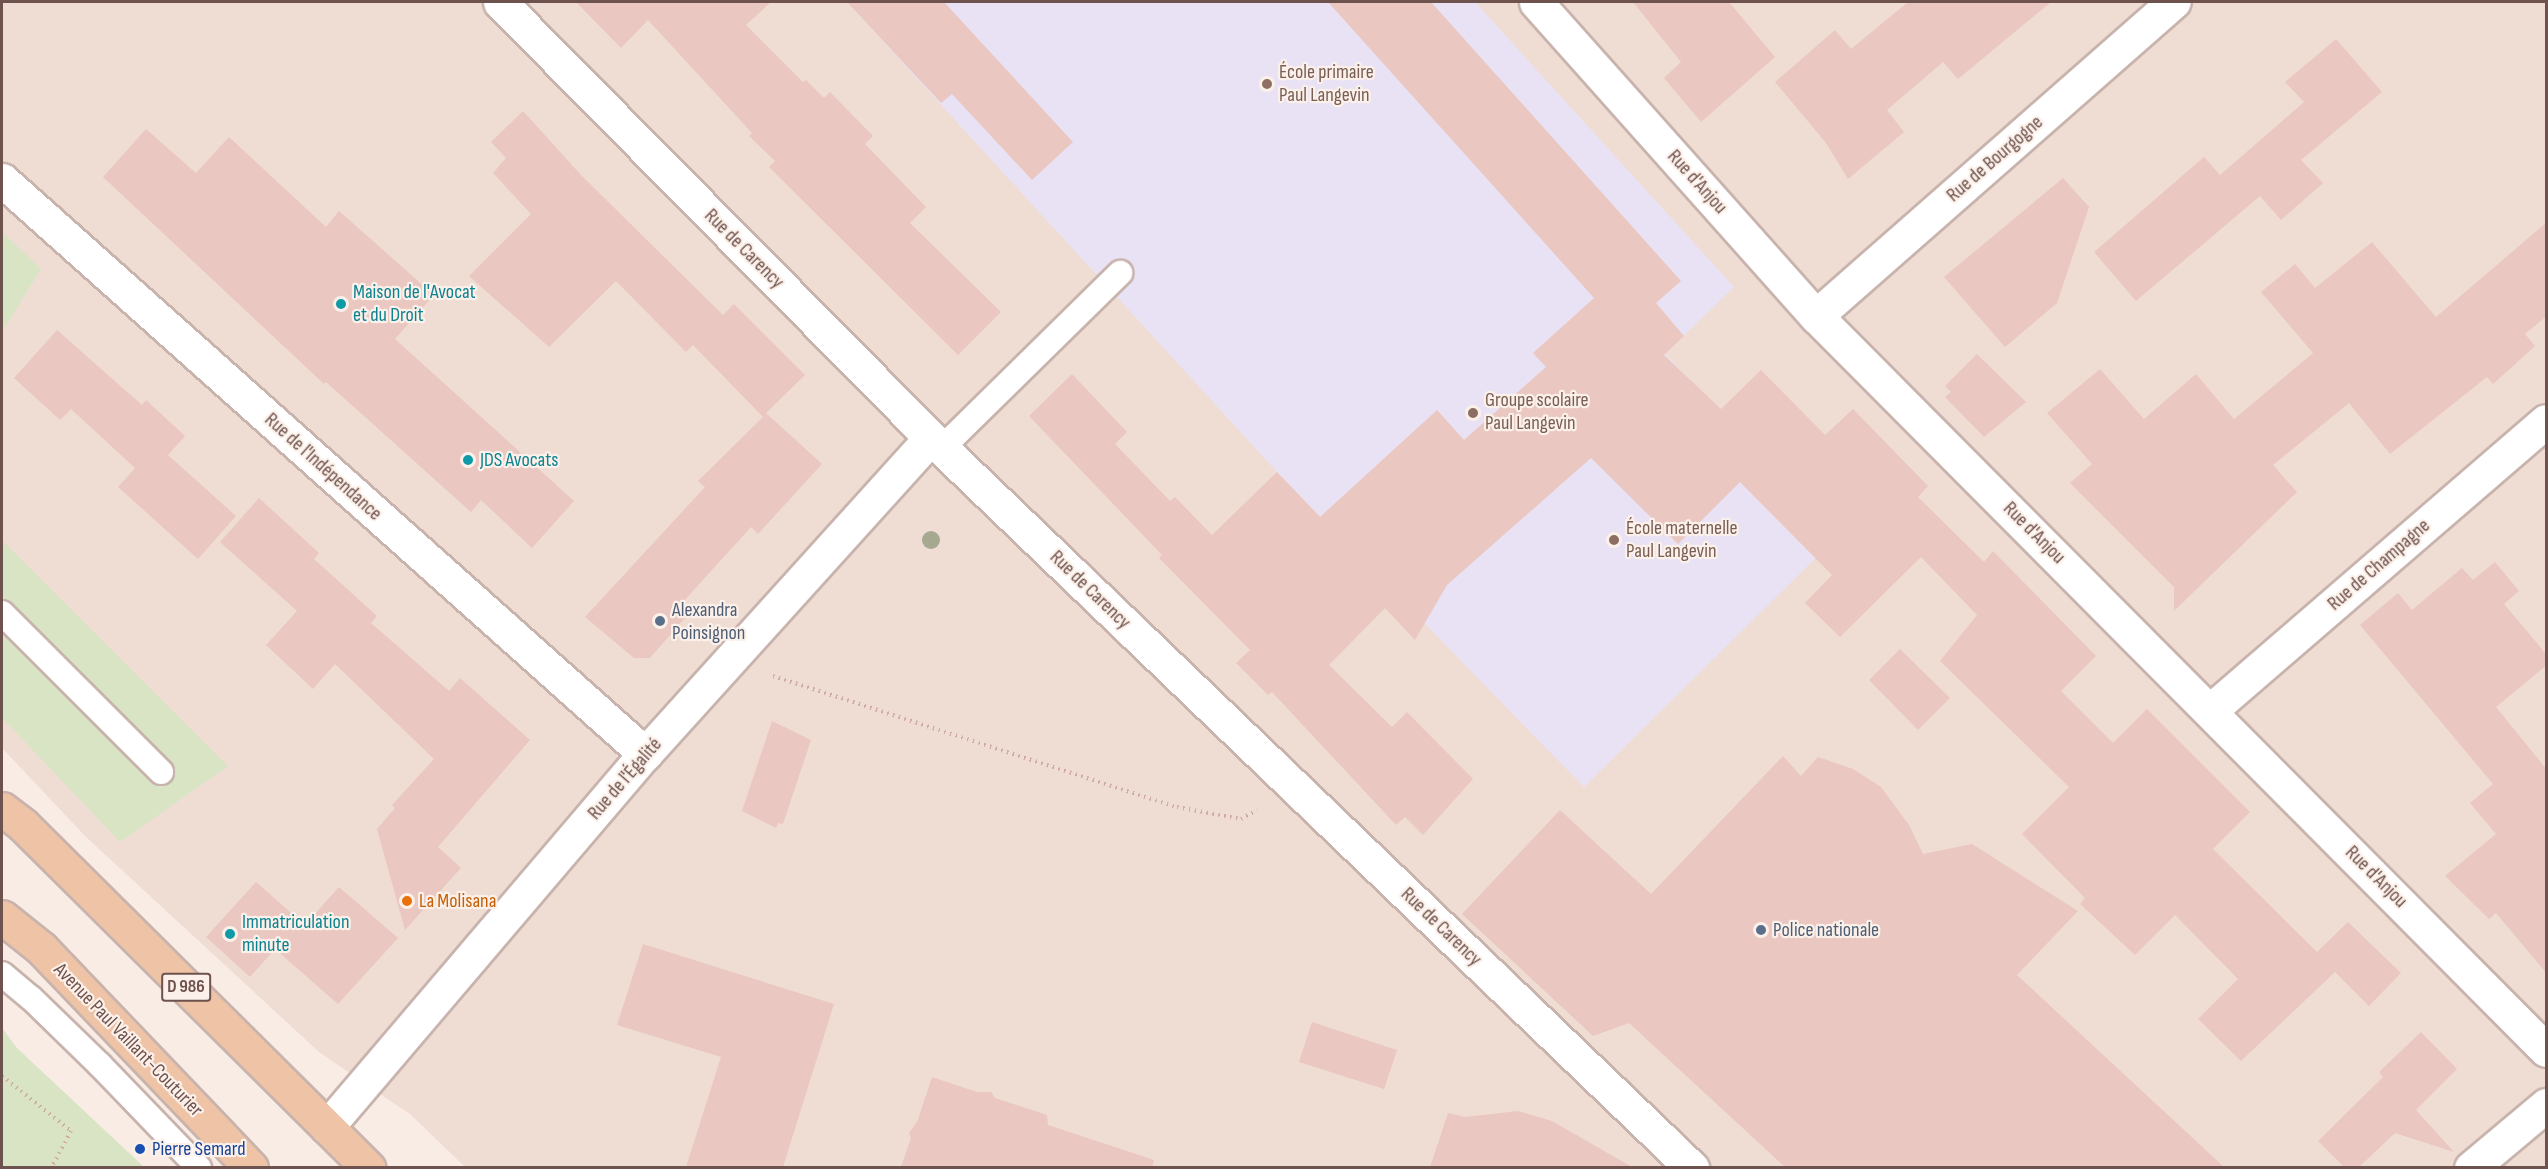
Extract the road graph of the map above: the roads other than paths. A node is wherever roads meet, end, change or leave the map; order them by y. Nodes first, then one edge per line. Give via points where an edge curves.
1 (500, 2) edge
2 (1536, 2) edge
3 (2174, 2) edge
4 (2, 180) edge
5 (1120, 273) dead end
6 (1816, 316) junction
7 (2547, 420) edge
8 (937, 443) junction
9 (2, 613) edge
10 (2211, 710) junction
11 (645, 754) junction
12 (160, 772) dead end
13 (2, 809) edge
14 (2, 917) edge
15 (2, 974) edge
16 (2547, 1050) edge
17 (2547, 1105) edge
18 (327, 1127) junction
19 (199, 1167) edge
20 (251, 1167) edge
21 (369, 1167) edge
22 (1692, 1167) edge
23 (2471, 1167) edge

1 - 8 street, Rue de Carency
2 - 6 street, Rue d'Anjou
3 - 6 street, Rue de Bourgogne
4 - 11 street, Rue de l'Indépendance
5 - 8 lane
6 - 10 street, Rue d'Anjou
7 - 10 street, Rue de Champagne
8 - 11 street, Rue de l'Égalité
8 - 22 street, Rue de Carency
9 - 12 lane
10 - 16 street, Rue d'Anjou
11 - 18 street, Rue de l'Égalité
13 - 18 main road, D 986 via 23,825
14 - 20 main road, Avenue Paul Vaillant-Couturier via 41,948
15 - 19 lane via 85,1050
17 - 23 street
18 - 21 main road, D 986

